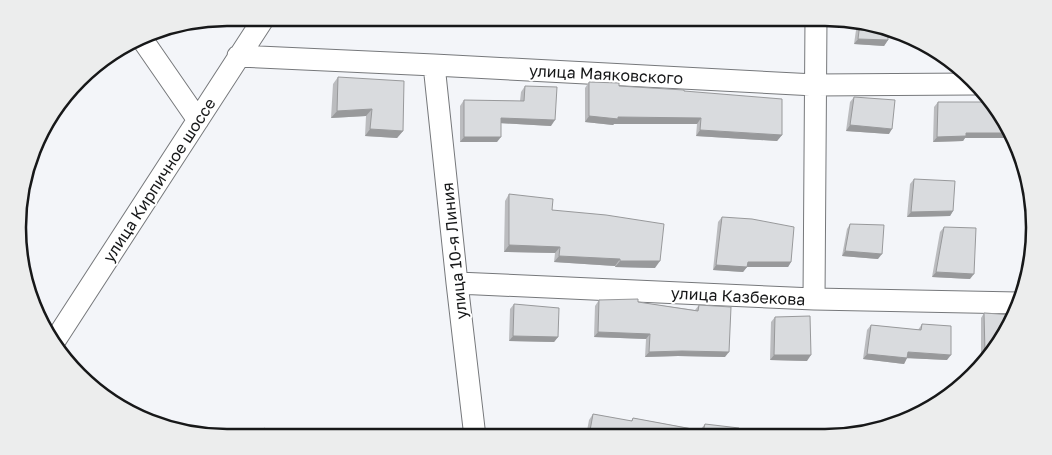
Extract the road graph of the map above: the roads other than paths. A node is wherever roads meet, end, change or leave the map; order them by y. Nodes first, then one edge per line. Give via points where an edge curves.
1 (259, 26) edge
2 (816, 26) edge
3 (145, 44) edge
4 (238, 56) junction
5 (434, 65) junction
6 (966, 84) edge
7 (815, 85) junction
8 (198, 120) junction
9 (457, 283) junction
10 (814, 299) junction
11 (1011, 303) edge
12 (58, 336) edge
13 (474, 429) edge

1 - 4 street, улица Кирпичное шоссе
2 - 7 street
3 - 8 street
4 - 5 street, улица Маяковского
4 - 8 street, улица Кирпичное шоссе
5 - 7 street, улица Маяковского
5 - 9 street, улица 10-я Линия
6 - 7 street, улица Маяковского
7 - 10 street
8 - 12 street, улица Кирпичное шоссе
9 - 10 street, улица Казбекова
9 - 13 street, улица 10-я Линия
10 - 11 street, улица Казбекова

